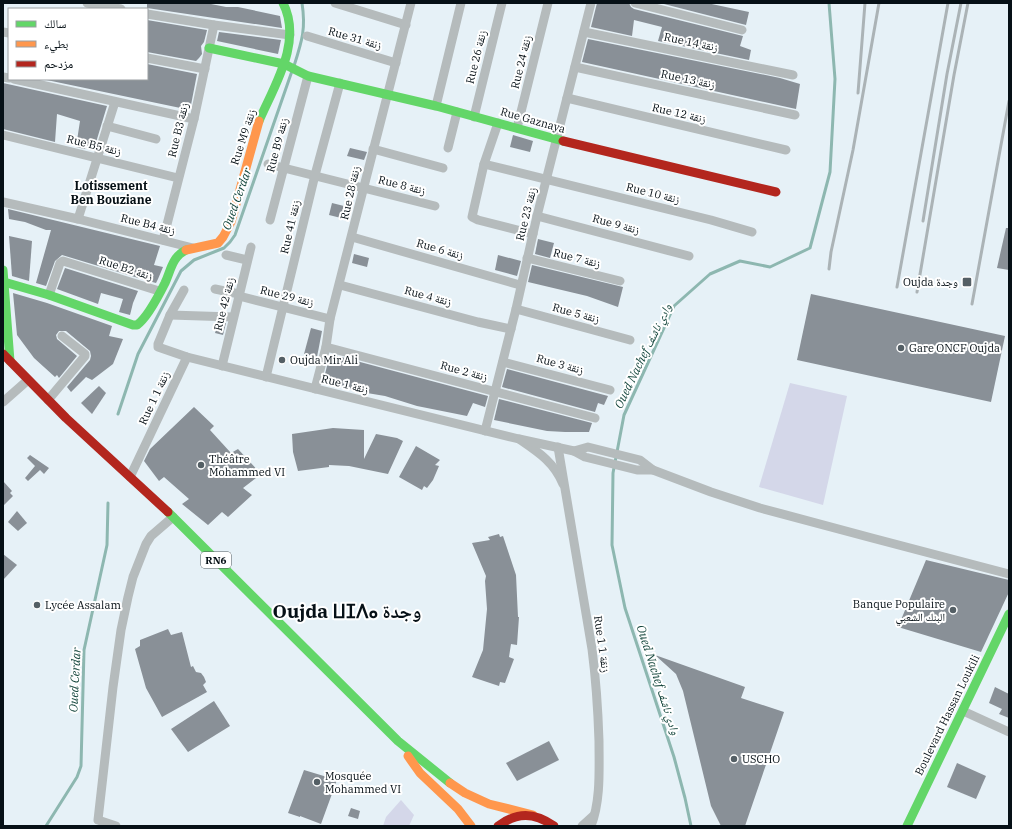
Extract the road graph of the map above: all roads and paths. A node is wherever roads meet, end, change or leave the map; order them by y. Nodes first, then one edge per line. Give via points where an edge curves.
1 (87, 3) edge
2 (283, 3) edge
3 (335, 3) edge
4 (411, 3) edge
5 (461, 3) edge
6 (502, 3) edge
7 (548, 3) edge
8 (591, 3) edge
9 (635, 3) edge
10 (115, 8) edge
11 (148, 14) edge
12 (214, 25) junction
13 (406, 25) junction
14 (742, 30) dead end
15 (584, 32) junction
16 (290, 35) junction
17 (307, 36) dead end
18 (210, 48) junction
19 (148, 58) edge
20 (396, 63) junction
21 (285, 64) junction
22 (575, 67) junction
23 (205, 69) junction
24 (308, 76) junction
25 (793, 76) dead end
26 (18, 80) edge
27 (340, 83) junction
28 (388, 95) junction
29 (567, 98) junction
30 (115, 102) junction
31 (436, 106) junction
32 (457, 112) junction
33 (795, 115) dead end
34 (474, 117) junction
35 (194, 119) junction
36 (498, 123) junction
37 (107, 126) junction
38 (517, 128) junction
39 (3, 135) edge
40 (156, 138) dead end
41 (557, 140) junction
42 (448, 148) dead end
43 (373, 149) junction
44 (786, 150) dead end
45 (98, 158) junction
46 (268, 164) dead end
47 (484, 164) junction
48 (283, 168) junction
49 (443, 168) dead end
50 (315, 175) junction
51 (178, 178) junction
52 (547, 179) junction
53 (364, 188) junction
54 (776, 192) dead end
55 (3, 202) edge
56 (435, 206) dead end
57 (537, 216) junction
58 (78, 219) junction
59 (270, 220) dead end
60 (752, 232) dead end
61 (533, 234) junction
62 (352, 237) junction
63 (163, 240) junction
64 (250, 247) dead end
65 (194, 248) junction
66 (226, 255) dead end
67 (689, 256) dead end
68 (527, 258) junction
69 (248, 260) junction
70 (3, 270) edge
71 (620, 281) dead end
72 (4, 282) edge
73 (340, 285) junction
74 (520, 285) junction
75 (215, 289) dead end
76 (184, 290) dead end
77 (159, 291) junction
78 (49, 295) junction
79 (239, 295) junction
80 (284, 307) junction
81 (516, 309) junction
82 (170, 315) junction
83 (233, 317) junction
84 (330, 319) junction
85 (511, 329) junction
86 (62, 336) dead end
87 (630, 340) dead end
88 (326, 347) junction
89 (3, 354) edge
90 (187, 357) junction
91 (10, 361) junction
92 (503, 362) junction
93 (222, 366) junction
94 (266, 377) junction
95 (28, 380) junction
96 (315, 389) junction
97 (610, 390) dead end
98 (495, 392) junction
99 (48, 400) junction
100 (3, 402) edge
101 (595, 418) dead end
102 (485, 431) junction
103 (498, 434) joint
104 (519, 439) junction
105 (558, 447) junction
106 (574, 450) junction
107 (653, 470) junction
108 (130, 477) junction
109 (563, 484) junction
110 (173, 517) junction
111 (1009, 574) edge
112 (1009, 614) edge
113 (963, 711) junction
114 (1009, 732) edge
115 (398, 741) junction
116 (596, 809) junction
117 (533, 815) junction
118 (116, 826) edge
119 (472, 826) edge
120 (498, 826) edge
121 (554, 826) edge
122 (582, 826) edge
123 (591, 826) edge
124 (907, 826) edge

1 - 10 street
2 - 16 street, Rue M9 زنقة via 289,16
3 - 13 street
4 - 13 street, Rue 28 زنقة
5 - 31 street
6 - 34 street, Rue 26 زنقة
7 - 38 street, Rue 24 زنقة
8 - 15 street, Rue 23 زنقة
9 - 14 street
11 - 12 street
12 - 16 street
12 - 18 street, Rue B3 زنقة
13 - 20 street, Rue 28 زنقة
15 - 22 street, Rue 23 زنقة
15 - 25 street, Rue 14 زنقة
16 - 21 street, Rue M9 زنقة
17 - 20 street, Rue 31 زنقة
18 - 21 street, Rue Gaznaya
18 - 23 street, Rue B3 زنقة
19 - 23 street
20 - 28 street, Rue 28 زنقة
21 - 24 street, Rue Gaznaya
21 - 65 street, Rue M9 زنقة via 260,121 226,231 218,243
22 - 29 street, Rue 23 زنقة
22 - 33 street, Rue 13 زنقة
23 - 35 street, Rue B3 زنقة
24 - 27 street, Rue Gaznaya
24 - 48 street, Rue B9 زنقة
26 - 30 street
27 - 28 street, Rue Gaznaya
27 - 50 street, Rue 41 زنقة
28 - 31 street, Rue Gaznaya
28 - 43 street, Rue 28 زنقة
29 - 41 street, Rue 23 زنقة
29 - 44 street, Rue 12 زنقة
30 - 35 street
30 - 37 street
31 - 32 street, Rue Gaznaya
32 - 34 street, Rue Gaznaya
32 - 42 street
34 - 36 street, Rue Gaznaya
35 - 51 street, Rue B3 زنقة
36 - 38 street, Rue Gaznaya
36 - 47 street
37 - 40 street
37 - 45 street
38 - 41 street, Rue Gaznaya
39 - 45 street, Rue B5 زنقة
41 - 52 street, Rue 23 زنقة
41 - 54 street, Rue Gaznaya
43 - 49 street
43 - 53 street, Rue 28 زنقة
45 - 51 street, Rue B5 زنقة
45 - 58 street
46 - 48 street, Rue 8 زنقة
47 - 52 street, Rue 10 زنقة
47 - 61 street via 472,217
48 - 50 street, Rue 8 زنقة
48 - 59 street, Rue B9 زنقة
50 - 53 street, Rue 8 زنقة
50 - 80 street, Rue 41 زنقة
51 - 63 street, Rue B3 زنقة
52 - 57 street, Rue 23 زنقة
52 - 60 street, Rue 10 زنقة
53 - 56 street, Rue 8 زنقة
53 - 62 street, Rue 28 زنقة
55 - 58 street, Rue B4 زنقة
57 - 61 street, Rue 23 زنقة
57 - 67 street, Rue 9 زنقة
58 - 63 street, Rue B4 زنقة
61 - 68 street, Rue 23 زنقة
62 - 73 street, Rue 28 زنقة
62 - 74 street, Rue 6 زنقة
63 - 65 street, Rue B4 زنقة
64 - 69 street, Rue 42 زنقة
65 - 77 street, Rue M9 زنقة via 183,251 174,259 165,283
66 - 69 street
68 - 71 street, Rue 7 زنقة
68 - 74 street, Rue 23 زنقة
69 - 79 street, Rue 42 زنقة
70 - 72 street
72 - 78 street, Rue B2 زنقة
72 - 91 street
73 - 84 street, Rue 28 زنقة
73 - 85 street, Rue 4 زنقة
74 - 81 street, Rue 23 زنقة
75 - 79 street, Rue 29 زنقة
76 - 82 street
77 - 78 street, Rue B2 زنقة via 137,325
77 - 78 street, Rue B2 زنقة via 63,261 60,263
79 - 80 street, Rue 29 زنقة
79 - 83 street, Rue 42 زنقة
80 - 84 street, Rue 29 زنقة
80 - 94 street, Rue 41 زنقة
81 - 85 street, Rue 23 زنقة
81 - 87 street, Rue 5 زنقة
82 - 83 street
82 - 90 street via 158,347
83 - 93 street, Rue 42 زنقة
84 - 88 street, Rue 28 زنقة
85 - 92 street, Rue 23 زنقة
86 - 99 street via 85,354
88 - 96 street, Rue 28 زنقة
88 - 98 street, Rue 2 زنقة
89 - 91 street, RN6
90 - 93 street, Rue زنقة 1
90 - 108 street, Rue 1 زنقة 1
91 - 95 street, RN6
92 - 97 street, Rue 3 زنقة
92 - 98 street, Rue 23 زنقة
93 - 94 street, Rue زنقة 1
94 - 96 street, Rue زنقة 1
95 - 99 street, RN6
95 - 100 street
96 - 102 street, Rue زنقة 1
98 - 101 street, Rue 2 زنقة
98 - 102 street, Rue 23 زنقة
99 - 108 street, RN6
102 - 103 street, Rue زنقة 1
103 - 104 street, Rue 1 زنقة 1
104 - 105 street
104 - 109 street, Rue 1 زنقة 1 via 551,463
105 - 106 street
105 - 109 street, Rue 1 زنقة 1
106 - 107 street via 585,457 637,470
106 - 107 street via 588,447 640,460
107 - 111 street via 760,508
108 - 110 street, RN6
109 - 116 street, Rue 1 زنقة 1 via 595,678 599,767
110 - 115 street, RN6
110 - 118 street via 151,536 146,544 128,597 121,630 98,820
112 - 113 street, Boulevard Hassan Loukili
113 - 114 street
113 - 124 street, Boulevard Hassan Loukili
115 - 117 street, RN6 via 465,793 489,804
115 - 119 street, RN6 via 420,773
116 - 122 street
116 - 123 street, Rue 1 زنقة 1
117 - 120 street via 519,815
117 - 121 street, RN6

